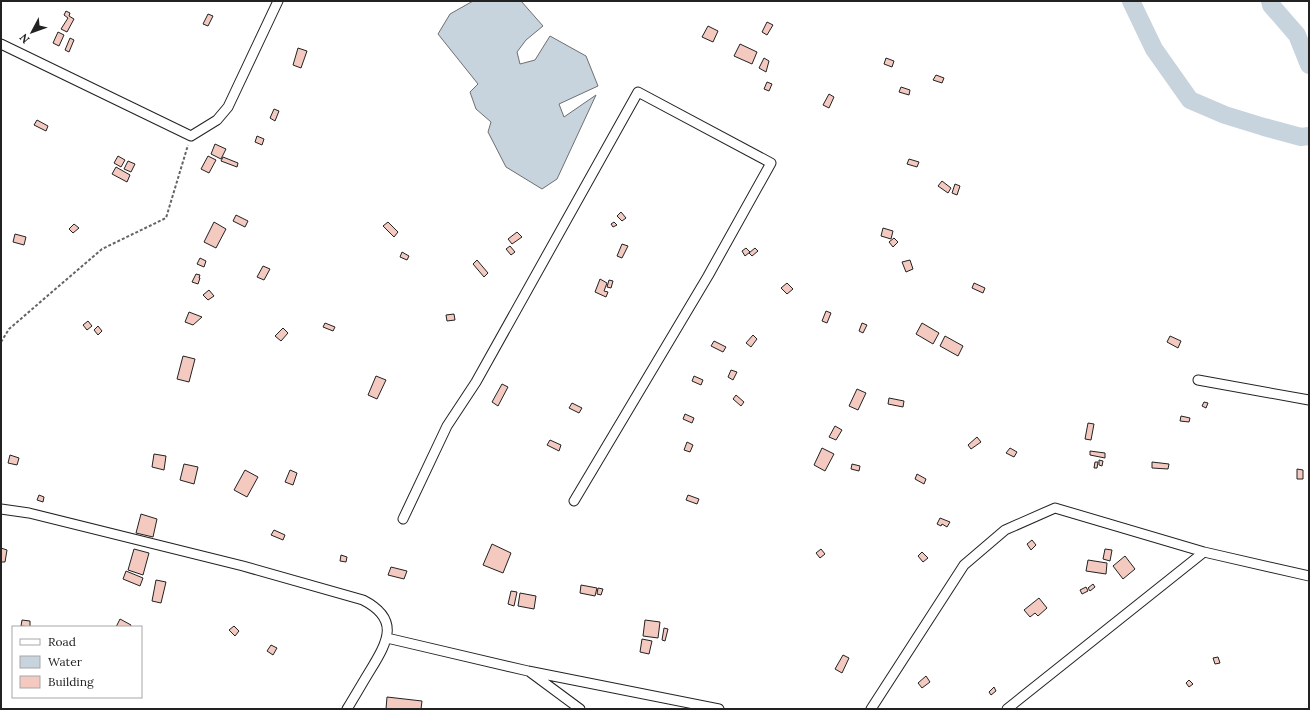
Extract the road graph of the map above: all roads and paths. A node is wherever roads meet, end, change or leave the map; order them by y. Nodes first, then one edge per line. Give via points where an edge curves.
1 (278, 1) edge
2 (1, 44) edge
3 (191, 136) junction
4 (1, 342) edge
5 (1198, 380) dead end
6 (1309, 400) edge
7 (574, 501) dead end
8 (1, 509) edge
9 (403, 519) dead end
10 (1204, 552) junction
11 (1309, 576) edge
12 (387, 638) junction
13 (528, 671) junction
14 (347, 709) edge
15 (580, 709) edge
16 (719, 709) edge
17 (871, 709) edge
18 (1007, 709) edge

1 - 3 street via 228,107 217,120
2 - 3 street
3 - 4 path via 166,218 102,249 9,329
5 - 6 street
7 - 9 street via 708,276 771,163 638,92 476,382 447,426
8 - 12 street via 29,513 243,566 363,600 380,612 385,621
10 - 11 street
10 - 17 street via 1055,508 1005,530 964,565
10 - 18 street
12 - 13 street
12 - 14 street via 385,646
13 - 15 street
13 - 16 street

